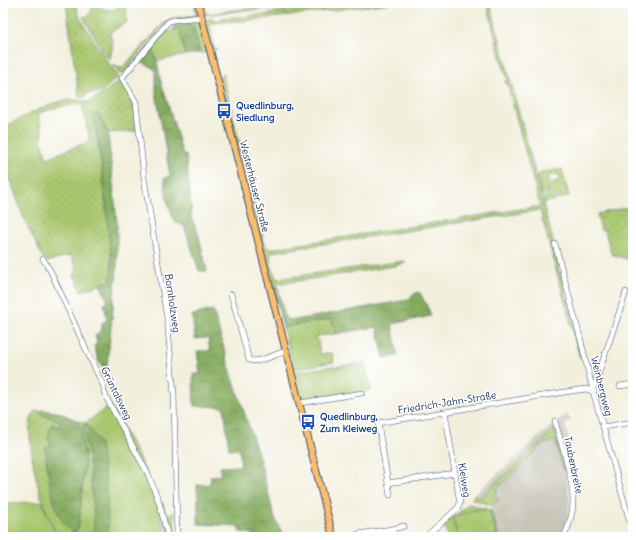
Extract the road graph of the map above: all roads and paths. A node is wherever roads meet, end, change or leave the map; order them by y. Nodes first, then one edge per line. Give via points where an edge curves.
1 (198, 3) edge
2 (202, 17) junction
3 (555, 244) dead end
4 (43, 259) dead end
5 (626, 292) dead end
6 (232, 294) dead end
7 (287, 351) junction
8 (633, 384) edge
9 (620, 386) dead end
10 (593, 391) junction
11 (362, 393) dead end
12 (300, 403) junction
13 (445, 412) junction
14 (555, 421) dead end
15 (633, 422) edge
16 (603, 427) junction
17 (455, 473) junction
18 (388, 484) junction
19 (390, 495) dead end
20 (404, 526) dead end
21 (392, 529) junction
22 (633, 533) edge
23 (168, 537) edge
24 (177, 537) edge
25 (334, 537) edge
26 (354, 537) edge
27 (395, 537) edge
28 (425, 537) edge
29 (564, 537) edge

1 - 2 main road, Westerhäuser Straße
2 - 7 main road, Westerhäuser Straße
2 - 24 street, Bornholzweg via 168,22 122,78 136,102 144,178 169,333 174,394
3 - 10 street, Weinbergweg
4 - 23 street, Grüntalsweg via 104,387 107,399 146,469 159,502
5 - 10 street
6 - 7 street via 248,360 272,357
7 - 12 main road, Westerhäuser Straße
8 - 9 street
10 - 13 street, Friedrich-Jahn-Straße via 571,391
10 - 16 street, Weinbergweg
11 - 12 street
12 - 25 main road, Westerhäuser Straße
13 - 17 street, Kleiweg
13 - 18 street, Friedrich-Jahn-Straße via 378,423
14 - 29 street, Taubenbreite via 573,499 570,521
15 - 16 street
16 - 22 street, Weinbergweg
17 - 18 street
17 - 28 street, Kleiweg via 460,503 458,508
18 - 19 street, Friedrich-Jahn-Straße
20 - 21 street
21 - 26 street via 358,534
21 - 27 street

